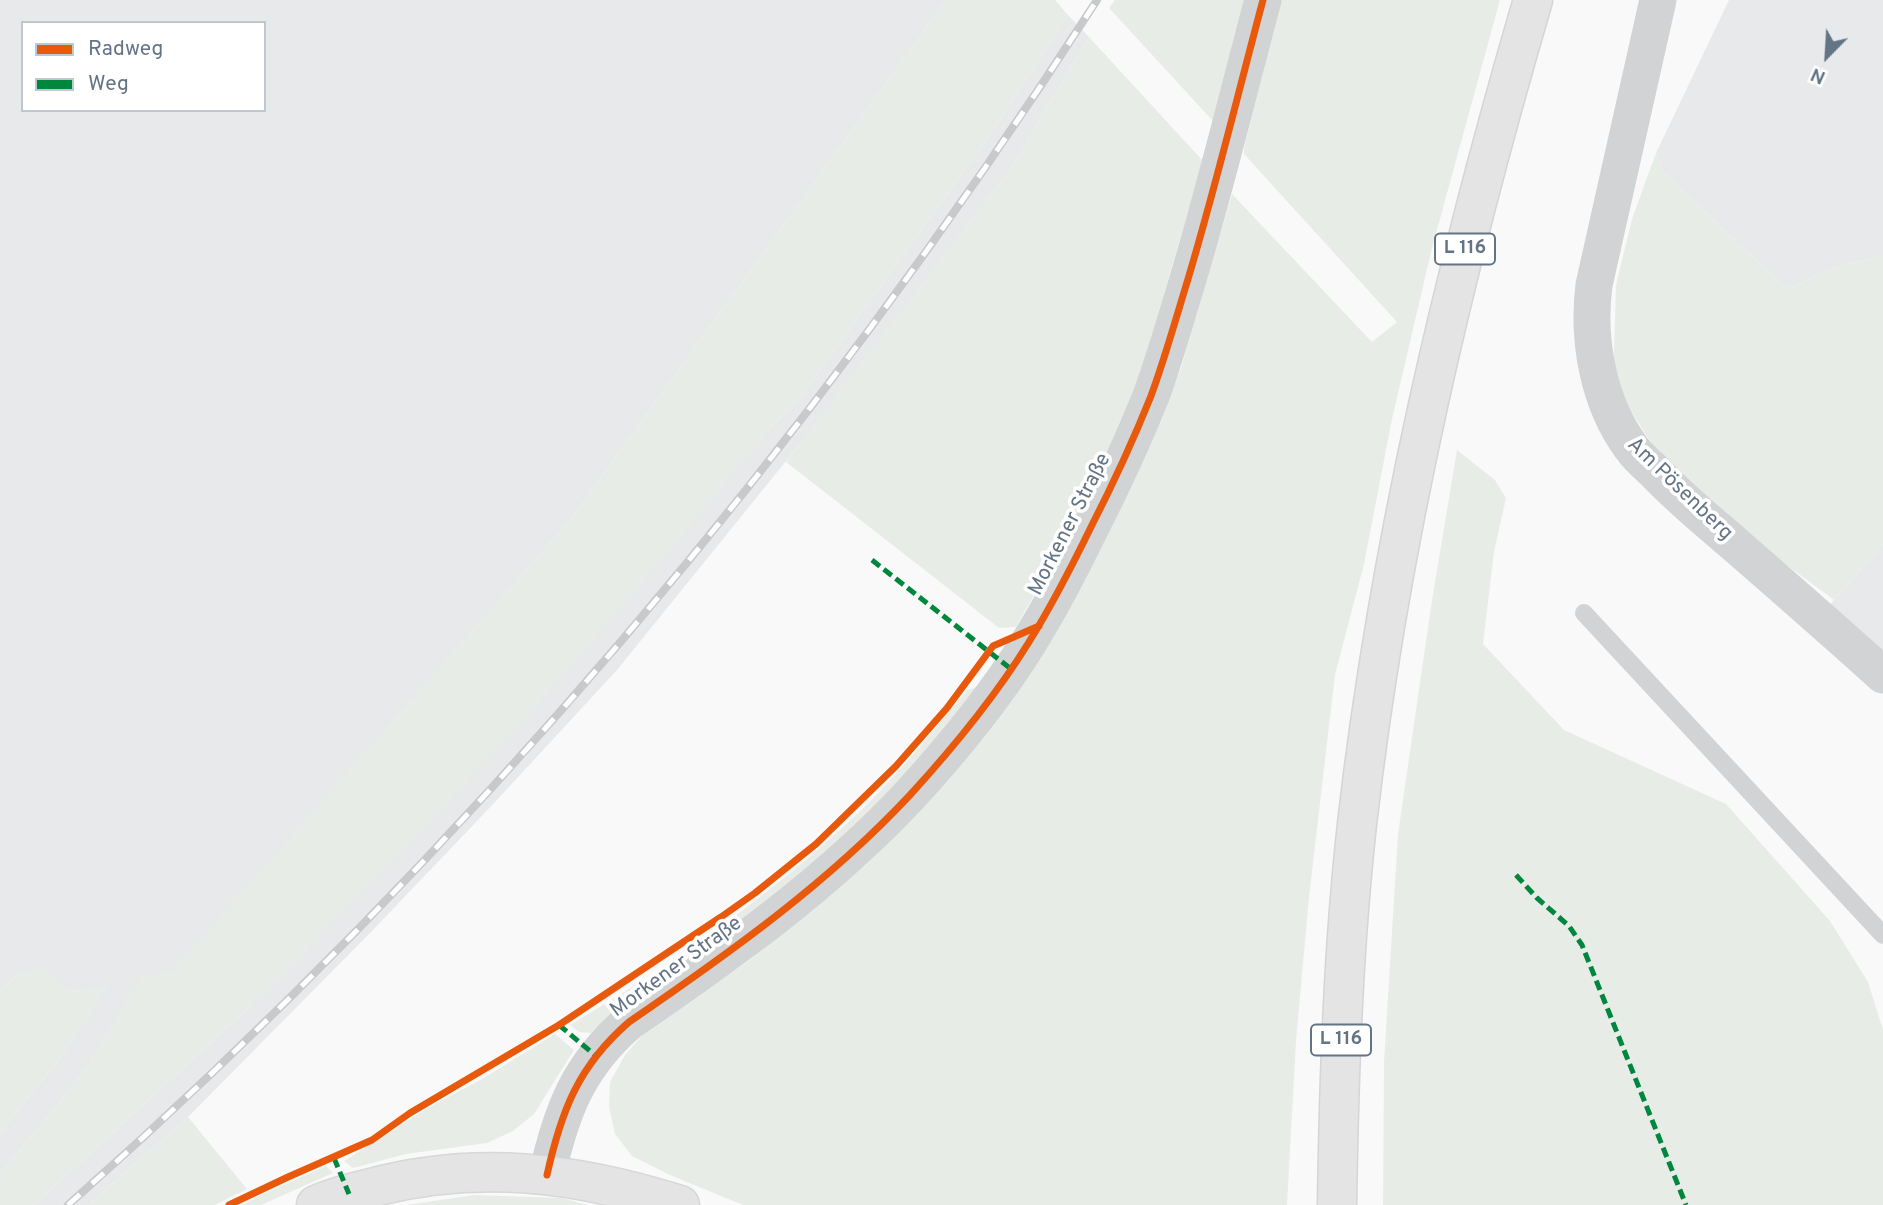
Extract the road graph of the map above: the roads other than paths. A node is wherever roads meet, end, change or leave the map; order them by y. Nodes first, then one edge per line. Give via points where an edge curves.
1 (1263, 0) edge
2 (1533, 0) edge
3 (1658, 0) edge
4 (1584, 613) dead end
5 (1883, 675) edge
6 (1883, 935) edge
7 (1337, 1164) junction
8 (547, 1175) junction
9 (316, 1205) edge
10 (680, 1205) edge
11 (1325, 1205) edge
12 (1337, 1205) edge

1 - 8 street, Morkener Straße via 1207,215 1151,394 1096,518 1028,643 958,739 883,822 764,926 610,1039 571,1096
2 - 7 main road, L 116 via 1455,293 1390,596 1348,915
3 - 5 street, Am Pösenberg via 1592,300 1596,367 1603,390 1632,449
4 - 6 lane
7 - 11 main road, L 116
7 - 12 main road, L 116
8 - 9 main road via 492,1171 438,1175 391,1182
8 - 10 main road

